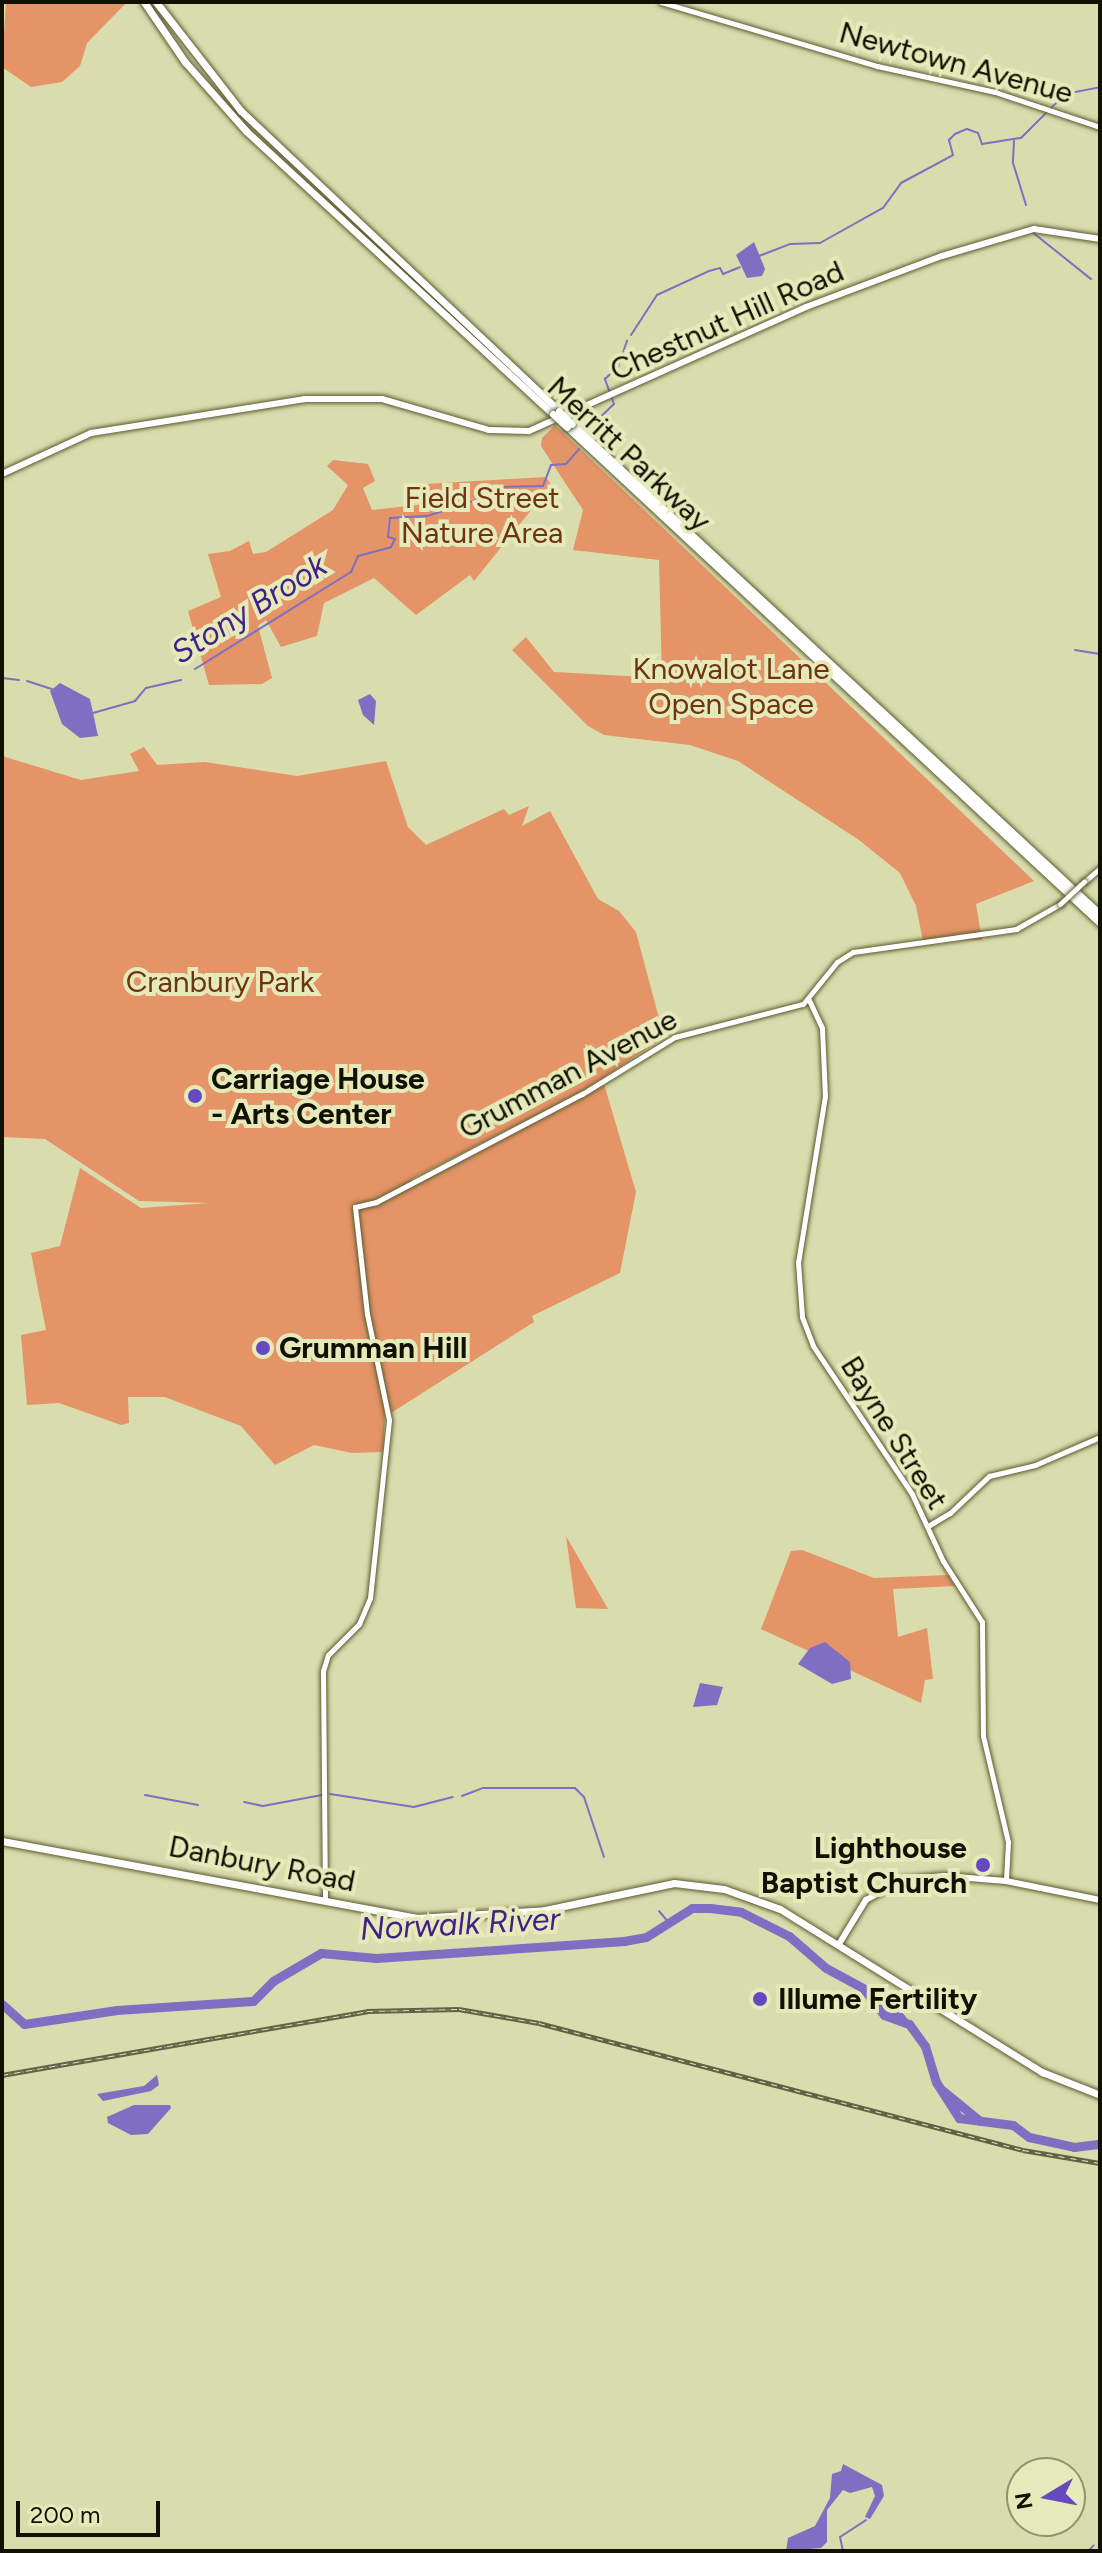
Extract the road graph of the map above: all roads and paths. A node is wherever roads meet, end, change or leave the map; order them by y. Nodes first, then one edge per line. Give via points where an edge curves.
1 (144, 2) edge
2 (156, 2) edge
3 (661, 2) edge
4 (1100, 127) edge
5 (1100, 239) edge
6 (556, 412) junction
7 (570, 425) junction
8 (2, 474) edge
9 (1100, 868) edge
10 (1100, 914) edge
11 (1100, 923) edge
12 (809, 1000) junction
13 (1100, 1437) edge
14 (928, 1526) junction
15 (2, 1841) edge
16 (1006, 1881) junction
17 (325, 1899) junction
18 (1100, 1900) edge
19 (839, 1944) junction
20 (1100, 2095) edge

1 - 6 highway, Merritt Parkway via 185,62 238,123
2 - 6 highway, Merritt Parkway via 241,111
3 - 4 street, Newtown Avenue
5 - 8 main road, Chestnut Hill Road via 1043,229 1002,236 838,294 545,426 511,433 373,398 279,402 85,434
6 - 7 highway, Merritt Parkway, bridge
7 - 10 highway, Merritt Parkway
7 - 11 highway, Merritt Parkway
9 - 12 street, bridge via 1060,904 1016,929 853,952 837,962
12 - 14 street, Bayne Street via 822,1028 825,1096 799,1249 802,1317 813,1346
12 - 17 street, Grumman Avenue via 663,1042 582,1094 376,1202 355,1207 367,1314 389,1420 370,1598 359,1624 328,1655 323,1671
13 - 14 street via 1035,1465 989,1476
14 - 16 street, Bayne Street via 984,1629 983,1736 1008,1842
15 - 17 highway, Danbury Road
16 - 18 main road
16 - 19 main road via 944,1876 892,1883 866,1900
17 - 19 highway, Danbury Road via 416,1918 514,1914 686,1883 766,1901
19 - 20 highway, Danbury Road via 1042,2072

